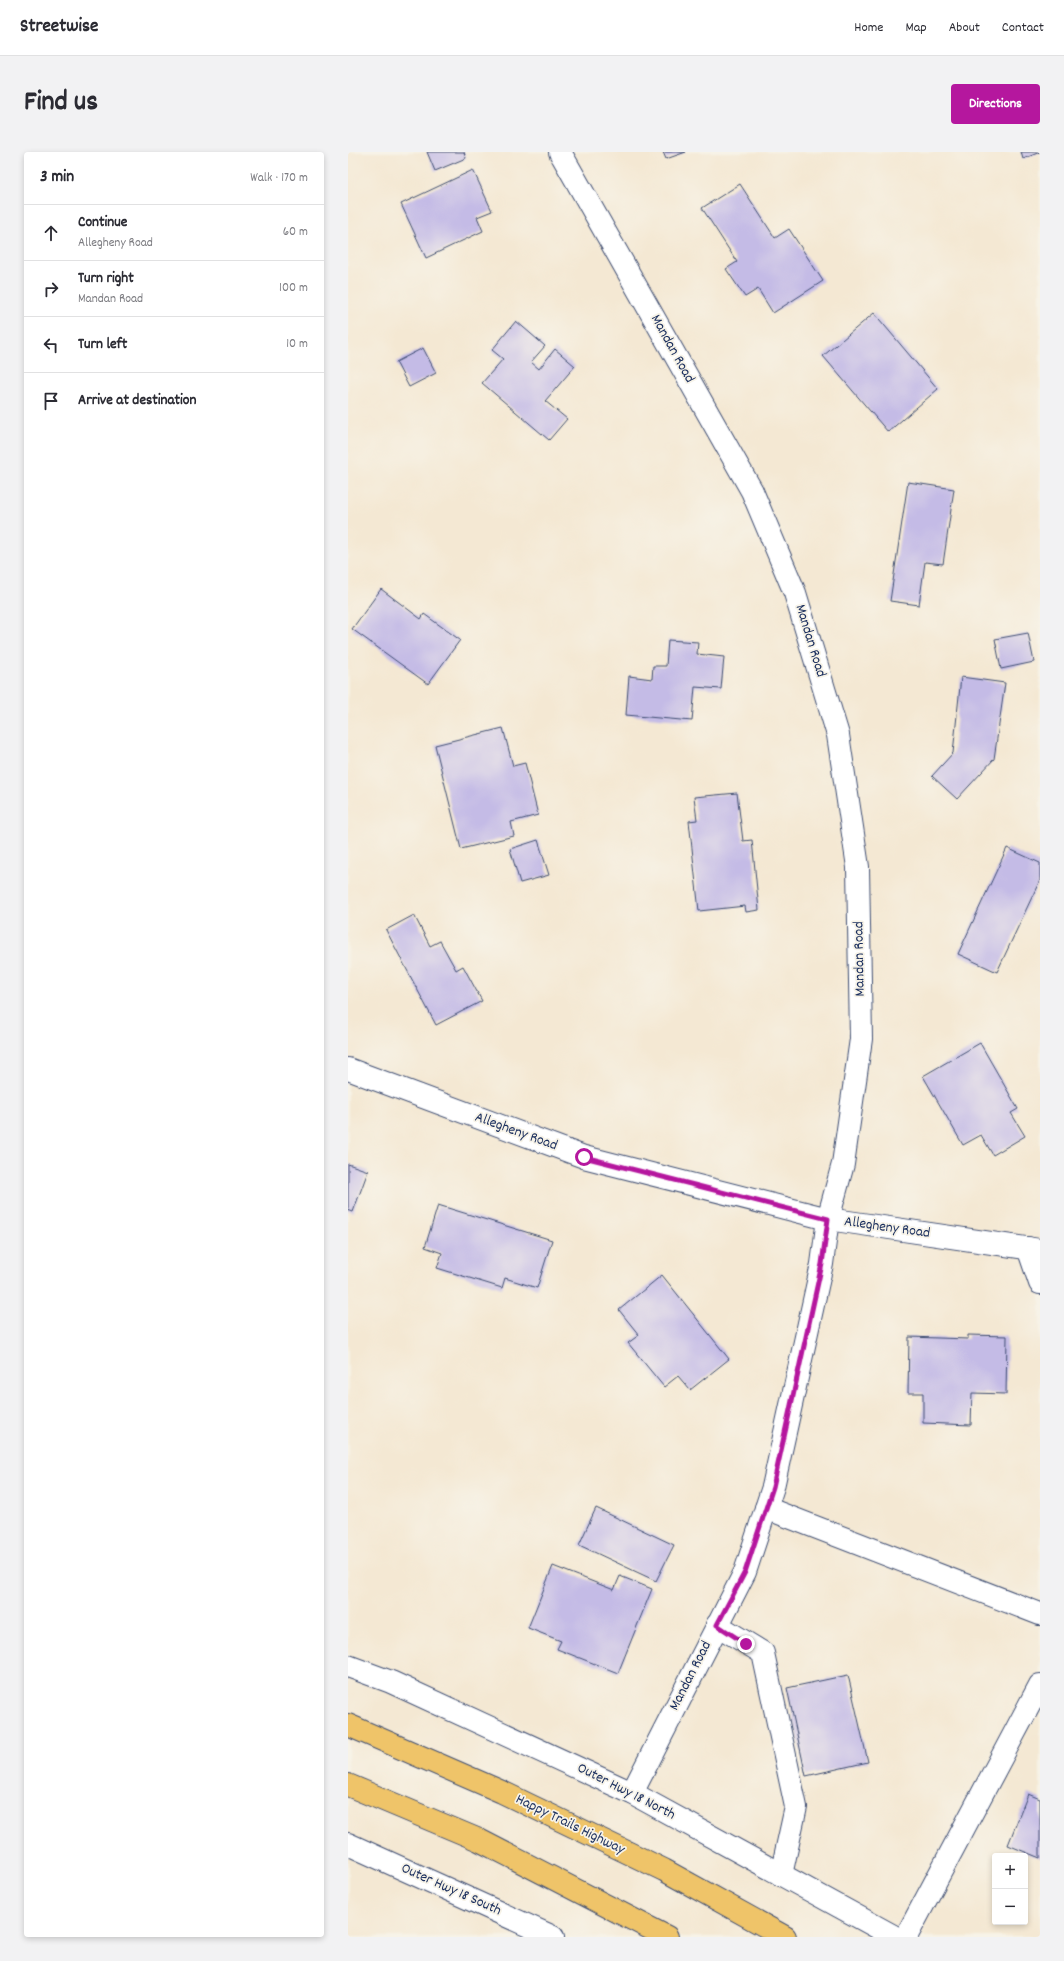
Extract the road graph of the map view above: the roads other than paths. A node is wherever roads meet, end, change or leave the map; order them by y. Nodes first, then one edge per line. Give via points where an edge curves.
1 (560, 152) edge
2 (348, 1070) edge
3 (828, 1219) junction
4 (1034, 1249) edge
5 (1040, 1283) edge
6 (766, 1508) junction
7 (1040, 1614) edge
8 (717, 1625) junction
9 (348, 1666) edge
10 (1040, 1685) edge
11 (348, 1725) edge
12 (348, 1785) edge
13 (632, 1793) junction
14 (348, 1844) edge
15 (781, 1875) junction
16 (553, 1937) edge
17 (668, 1937) edge
18 (785, 1937) edge
19 (895, 1937) edge
20 (906, 1937) edge

1 - 3 street, Mandan Road via 752,491 795,593 838,735 858,867 861,1039 843,1164
2 - 3 street, Allegheny Road via 584,1157
3 - 4 street, Allegheny Road
3 - 6 street, Mandan Road via 822,1264 773,1487
4 - 5 street
6 - 7 street
6 - 8 street, Mandan Road via 745,1572
8 - 13 street, Mandan Road
8 - 15 street via 763,1652 796,1807
9 - 13 street, Outer Hwy 18 North via 391,1682
10 - 20 street
11 - 18 main road, Happy Trails Highway via 523,1802 664,1870
12 - 17 main road via 479,1840
13 - 15 street, Outer Hwy 18 North
14 - 16 street, Outer Hwy 18 South
15 - 19 street, Outer Hwy 18 North

